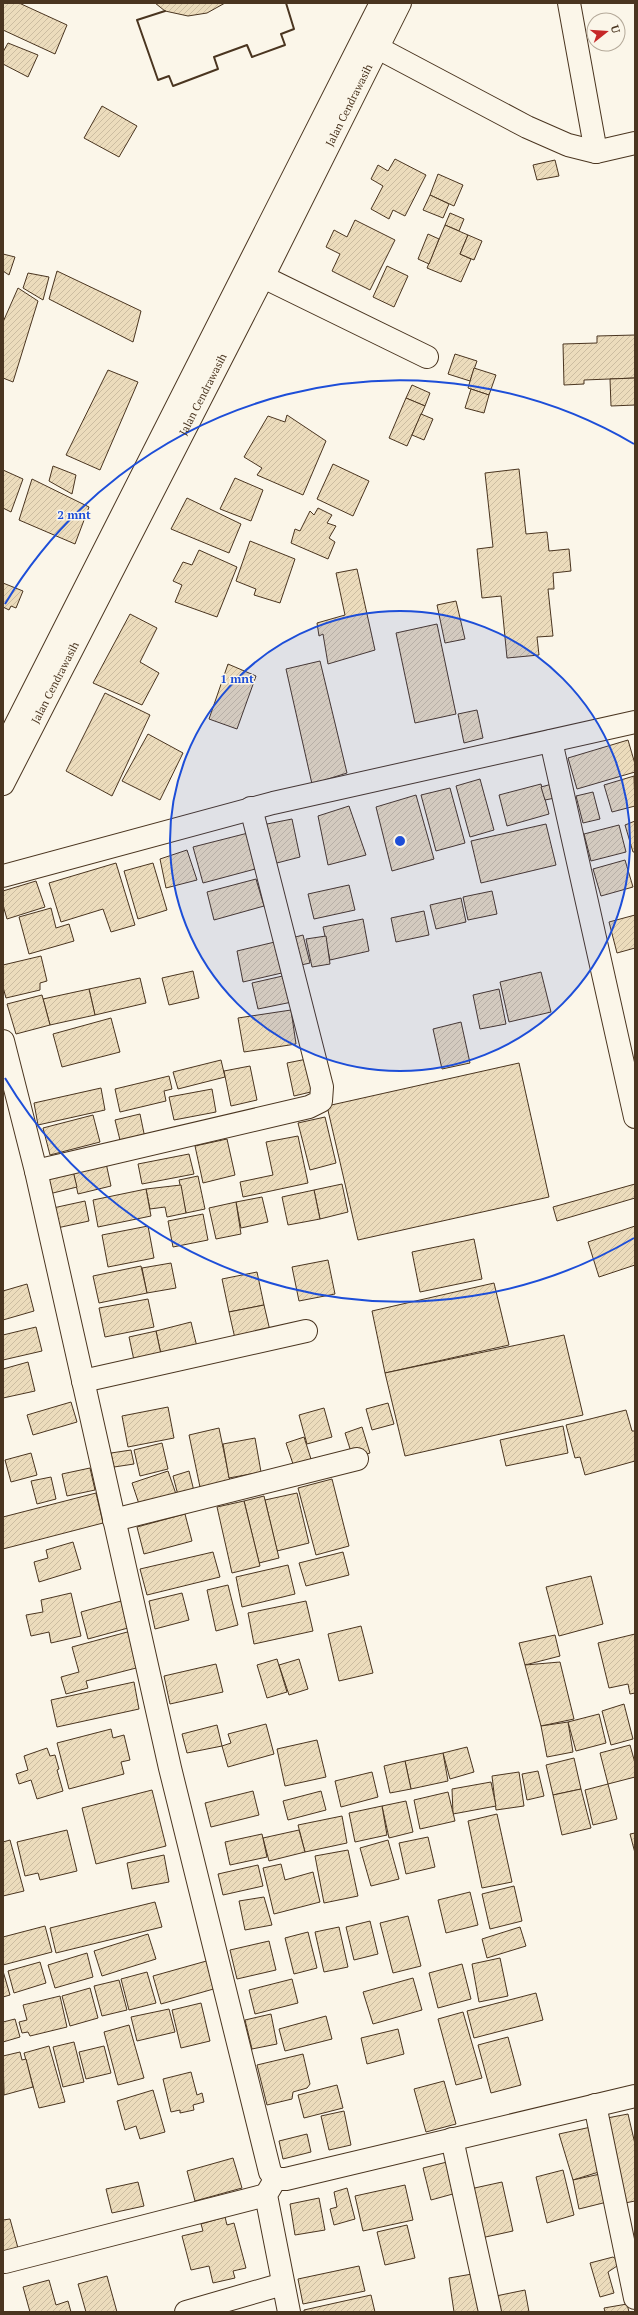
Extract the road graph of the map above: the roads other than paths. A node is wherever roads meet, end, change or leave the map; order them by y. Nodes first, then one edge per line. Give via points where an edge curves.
1 (381, 3) edge
2 (400, 3) edge
3 (569, 3) edge
4 (378, 48) junction
5 (635, 143) edge
6 (596, 152) junction
7 (255, 273) junction
8 (427, 357) dead end
9 (635, 722) edge
10 (551, 741) junction
11 (3, 750) edge
12 (3, 784) edge
13 (250, 808) junction
14 (3, 876) edge
15 (3, 1040) edge
16 (635, 1117) edge
17 (36, 1171) junction
18 (306, 1331) dead end
19 (83, 1381) junction
20 (357, 1459) dead end
21 (114, 1520) junction
22 (635, 2096) edge
23 (595, 2105) junction
24 (452, 2139) junction
25 (271, 2187) junction
26 (5, 2262) dead end
27 (283, 2284) junction
28 (635, 2298) edge
29 (186, 2312) edge
30 (289, 2312) edge
31 (490, 2312) edge

1 - 7 street, Jalan Cendrawasih
2 - 4 street, Jalan Cendrawasih
3 - 6 street
4 - 6 street via 527,127 568,145
4 - 7 street, Jalan Cendrawasih
5 - 6 street
7 - 8 street
7 - 11 street, Jalan Cendrawasih
7 - 12 street, Jalan Cendrawasih
9 - 10 street
10 - 13 street
10 - 16 street
13 - 14 street
13 - 17 street via 322,1087 321,1101 309,1107
15 - 17 street
17 - 19 street
18 - 19 street
19 - 21 street
20 - 21 street
21 - 25 street via 172,1775 270,2172
22 - 23 street
23 - 24 street
23 - 28 street
24 - 25 street via 286,2180
24 - 31 street
25 - 26 street
25 - 27 street
27 - 29 street
27 - 30 street

